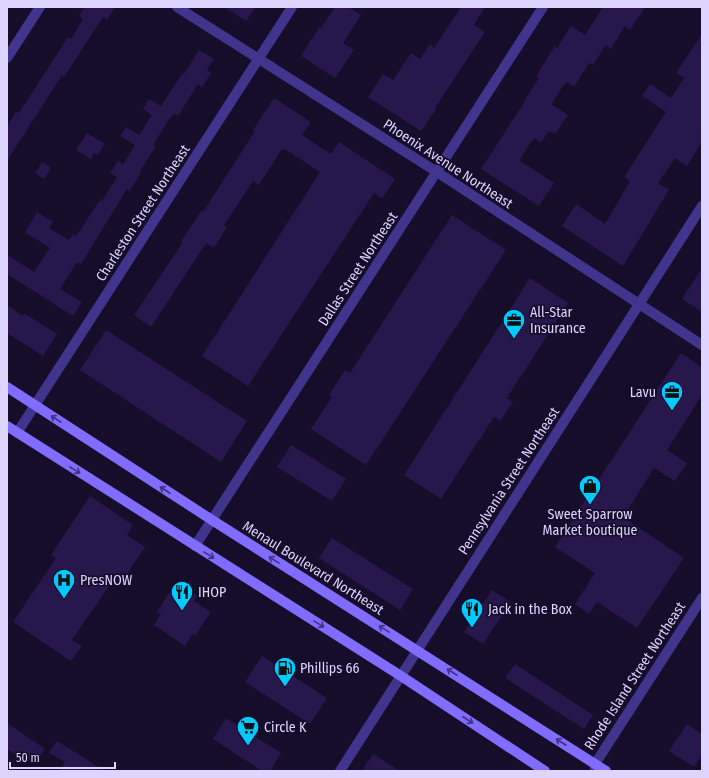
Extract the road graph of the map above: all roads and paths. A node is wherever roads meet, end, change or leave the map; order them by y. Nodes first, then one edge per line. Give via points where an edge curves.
1 (40, 7) edge
2 (177, 7) edge
3 (292, 7) edge
4 (542, 7) edge
5 (7, 58) edge
6 (258, 59) junction
7 (437, 172) junction
8 (702, 206) edge
9 (639, 305) junction
10 (702, 345) edge
11 (7, 387) edge
12 (35, 405) junction
13 (7, 426) edge
14 (17, 433) junction
15 (212, 520) junction
16 (195, 546) junction
17 (702, 598) edge
18 (417, 650) junction
19 (401, 676) junction
20 (595, 768) edge
21 (340, 771) edge
22 (545, 771) edge
23 (606, 771) edge

1 - 5 street
2 - 6 street, Phoenix Avenue Northeast
3 - 6 street, Charleston Street Northeast
4 - 7 street, Dallas Street Northeast
6 - 7 street, Phoenix Avenue Northeast
6 - 12 street, Charleston Street Northeast
7 - 9 street, Phoenix Avenue Northeast
7 - 15 street, Dallas Street Northeast
8 - 9 street, Pennsylvania Street Northeast
9 - 10 street, Phoenix Avenue Northeast
9 - 18 street, Pennsylvania Street Northeast
11 - 12 main road, Menaul Boulevard Northeast
12 - 14 street, Charleston Street Northeast
15 -> 12 main road, Menaul Boulevard Northeast
13 - 14 main road
14 -> 16 main road
15 - 16 street, Dallas Street Northeast
18 -> 15 main road, Menaul Boulevard Northeast
16 -> 19 main road
17 - 20 street, Rhode Island Street Northeast
18 - 19 street, Pennsylvania Street Northeast
20 -> 18 main road, Menaul Boulevard Northeast
19 - 21 street, Pennsylvania Street Northeast
19 -> 22 main road
20 - 23 main road, Menaul Boulevard Northeast

